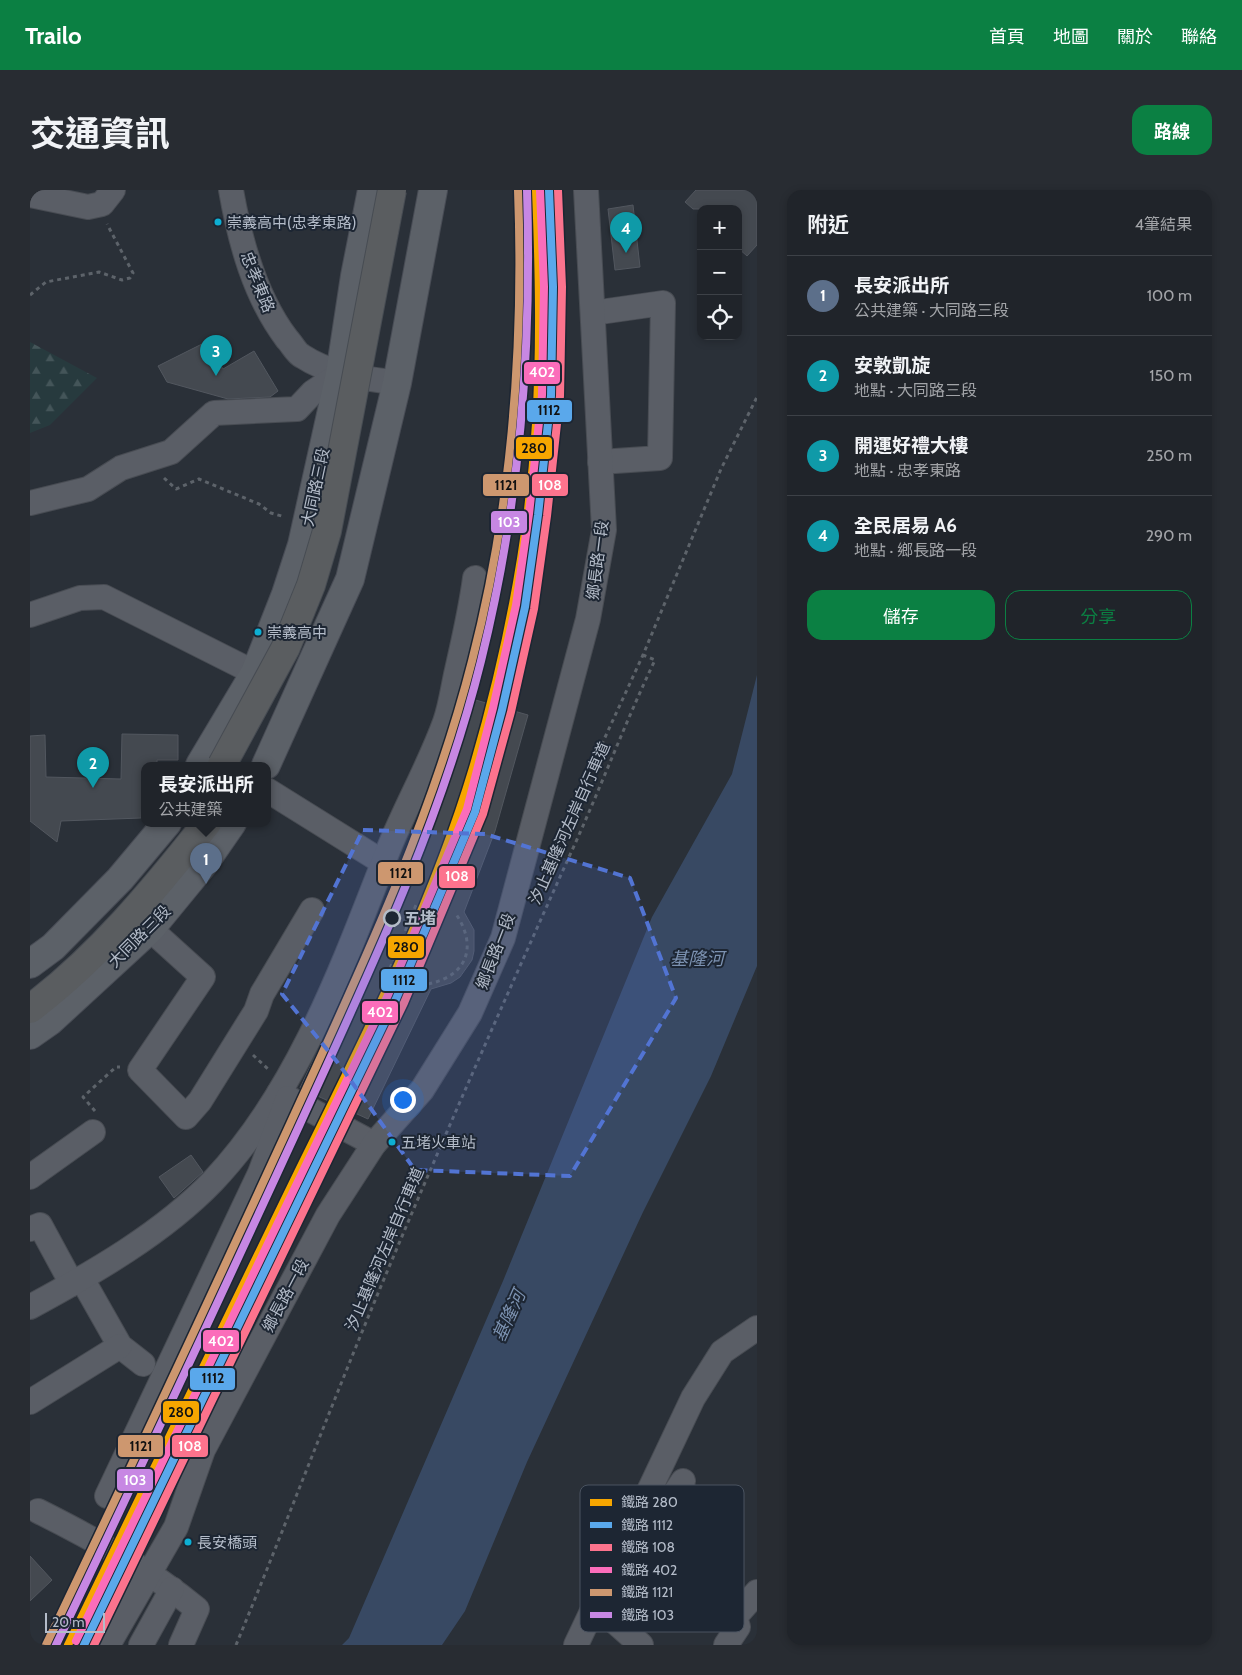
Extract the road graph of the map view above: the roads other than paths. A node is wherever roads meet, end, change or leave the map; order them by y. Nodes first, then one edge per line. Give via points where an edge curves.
1 (231, 190) edge
2 (357, 190) edge
3 (372, 190) edge
4 (392, 190) edge
5 (406, 190) edge
6 (434, 190) edge
7 (586, 190) edge
8 (30, 195) edge
9 (108, 197) edge
10 (361, 241) junction
11 (593, 313) junction
12 (340, 374) junction
13 (397, 383) junction
14 (600, 462) junction
15 (30, 504) edge
16 (475, 578) dead end
17 (30, 616) edge
18 (255, 673) junction
19 (212, 762) edge
20 (213, 762) edge
21 (241, 762) edge
22 (267, 762) edge
23 (271, 792) edge
24 (164, 827) edge
25 (186, 827) edge
26 (204, 827) edge
27 (229, 827) edge
28 (384, 863) junction
29 (312, 910) dead end
30 (150, 929) junction
31 (77, 958) junction
32 (30, 964) edge
33 (30, 984) edge
34 (30, 1009) edge
35 (30, 1035) edge
36 (284, 1092) junction
37 (93, 1132) road end
38 (374, 1144) junction
39 (30, 1177) edge
40 (35, 1227) edge
41 (77, 1282) junction
42 (30, 1307) edge
43 (757, 1328) edge
44 (120, 1346) junction
45 (144, 1364) dead end
46 (30, 1402) edge
47 (683, 1481) dead end
48 (657, 1485) edge
49 (680, 1485) edge
50 (107, 1496) dead end
51 (33, 1509) edge
52 (149, 1572) junction
53 (172, 1589) junction
54 (757, 1592) edge
55 (744, 1607) edge
56 (586, 1632) edge
57 (624, 1632) edge
58 (735, 1632) edge
59 (636, 1644) edge
60 (108, 1645) edge
61 (141, 1645) edge
62 (181, 1645) edge
63 (576, 1645) edge
64 (726, 1645) edge

1 - 12 street, 忠孝東路 via 237,229 274,322 300,356
2 - 10 street
3 - 10 main road, 大同路三段
4 - 20 highway, bridge via 327,531 311,585 286,647
5 - 21 highway via 342,532 323,590 297,650
6 - 13 main road
7 - 11 street, 鄉長路一段
8 - 9 street via 88,207
10 - 12 main road, 大同路三段
11 - 14 street, 鄉長路一段
11 - 14 street via 663,303 660,458
12 - 13 street, 忠孝東路
12 - 15 street via 313,392 297,409 214,413 171,452 121,468 88,489
12 - 18 main road, 大同路三段 via 302,545
13 - 22 main road via 350,579
14 - 38 street, 鄉長路一段 via 604,530 600,562 586,629 503,938 470,1013 422,1090
16 - 28 street via 446,720
17 - 18 street via 80,598 104,597
18 - 19 main road, 大同路三段
23 - 28 street
24 - 32 main road via 120,879 52,947
25 - 31 highway via 127,894
26 - 31 highway via 154,890
27 - 30 main road, 大同路三段
28 - 36 street via 341,972
29 - 30 street via 237,1042 200,1102 186,1117 140,1070 203,978
30 - 35 main road, 大同路三段 via 50,1021
31 - 33 highway
31 - 34 highway
36 - 38 street
36 - 41 street via 211,1183 157,1229
36 - 50 street via 260,1173
37 - 39 street
38 - 52 street, 鄉長路一段 via 328,1215 208,1441 176,1527
40 - 41 street
41 - 42 street
41 - 44 street
43 - 48 street via 722,1352 693,1398
44 - 45 street
44 - 46 street
47 - 49 street
51 - 52 street
52 - 53 street
52 - 60 street, 鄉長路一段
53 - 61 street
53 - 62 street via 197,1609
54 - 55 street
56 - 63 street
57 - 59 street
58 - 64 street

